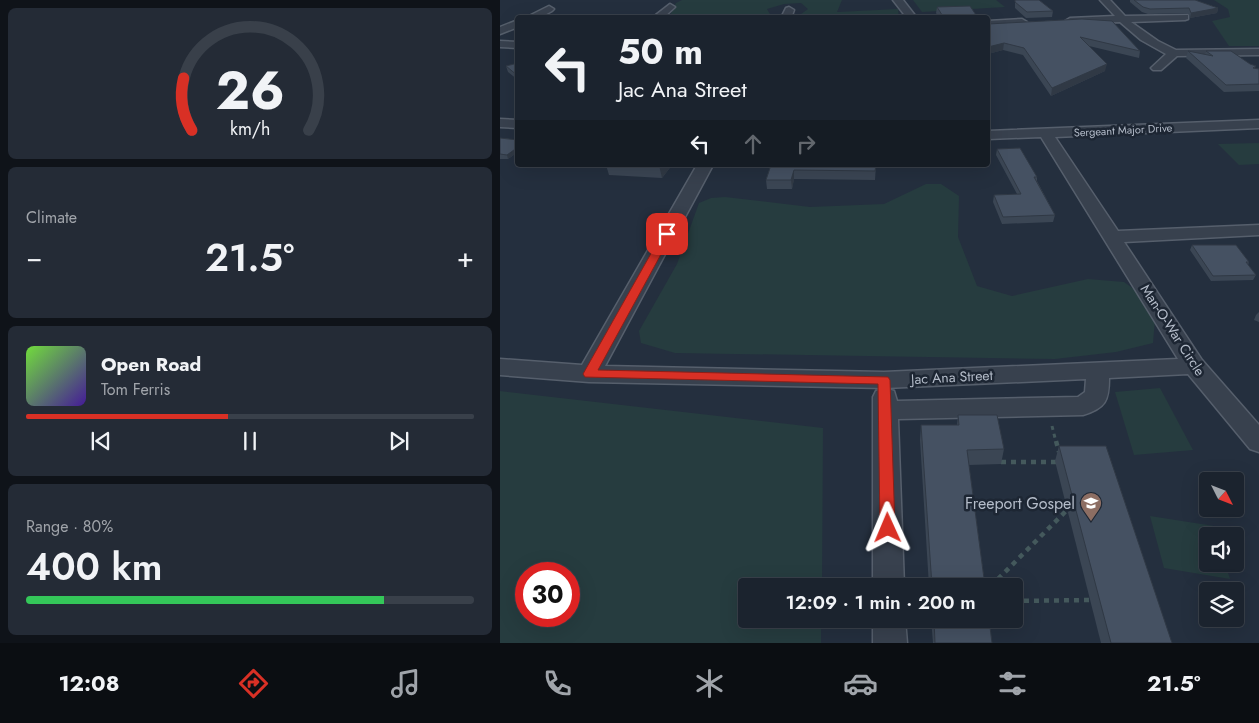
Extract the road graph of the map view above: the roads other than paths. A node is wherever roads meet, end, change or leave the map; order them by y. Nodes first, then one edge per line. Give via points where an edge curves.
1 (898, 0) edge
2 (1104, 0) edge
3 (670, 8) dead end
4 (549, 9) dead end
5 (536, 15) edge
6 (661, 15) edge
7 (910, 15) edge
8 (1185, 17) edge
9 (1121, 19) junction
10 (1054, 21) edge
11 (1035, 22) edge
12 (515, 24) edge
13 (990, 24) edge
14 (500, 31) edge
15 (1259, 52) edge
16 (1174, 53) junction
17 (1157, 68) dead end
18 (500, 123) edge
19 (515, 124) edge
20 (1259, 124) edge
21 (1046, 133) junction
22 (990, 135) edge
23 (704, 167) edge
24 (1256, 234) edge
25 (1112, 237) junction
26 (500, 366) edge
27 (1194, 366) junction
28 (1098, 370) junction
29 (589, 374) junction
30 (884, 380) junction
31 (886, 410) junction
32 (1259, 442) edge
33 (889, 578) edge
34 (889, 628) edge
35 (890, 643) edge

1 - 7 street
2 - 9 street
3 - 6 street
4 - 5 street
8 - 9 street
9 - 10 street
9 - 16 street via 1163,49
11 - 13 street
12 - 14 street
15 - 16 street
16 - 17 street
18 - 19 street
20 - 21 street, Sergeant Major Drive
21 - 22 street, Sergeant Major Drive
21 - 25 street, Man-O-War Circle
23 - 29 street
24 - 25 street
25 - 27 street, Man-O-War Circle
26 - 29 street, Jac Ana Street
27 - 28 street, Jac Ana Street
27 - 32 street, Man-O-War Circle
28 - 30 street, Jac Ana Street
28 - 31 street via 1097,396 1083,406
29 - 30 street, Jac Ana Street
30 - 31 street
31 - 33 street
34 - 35 street

